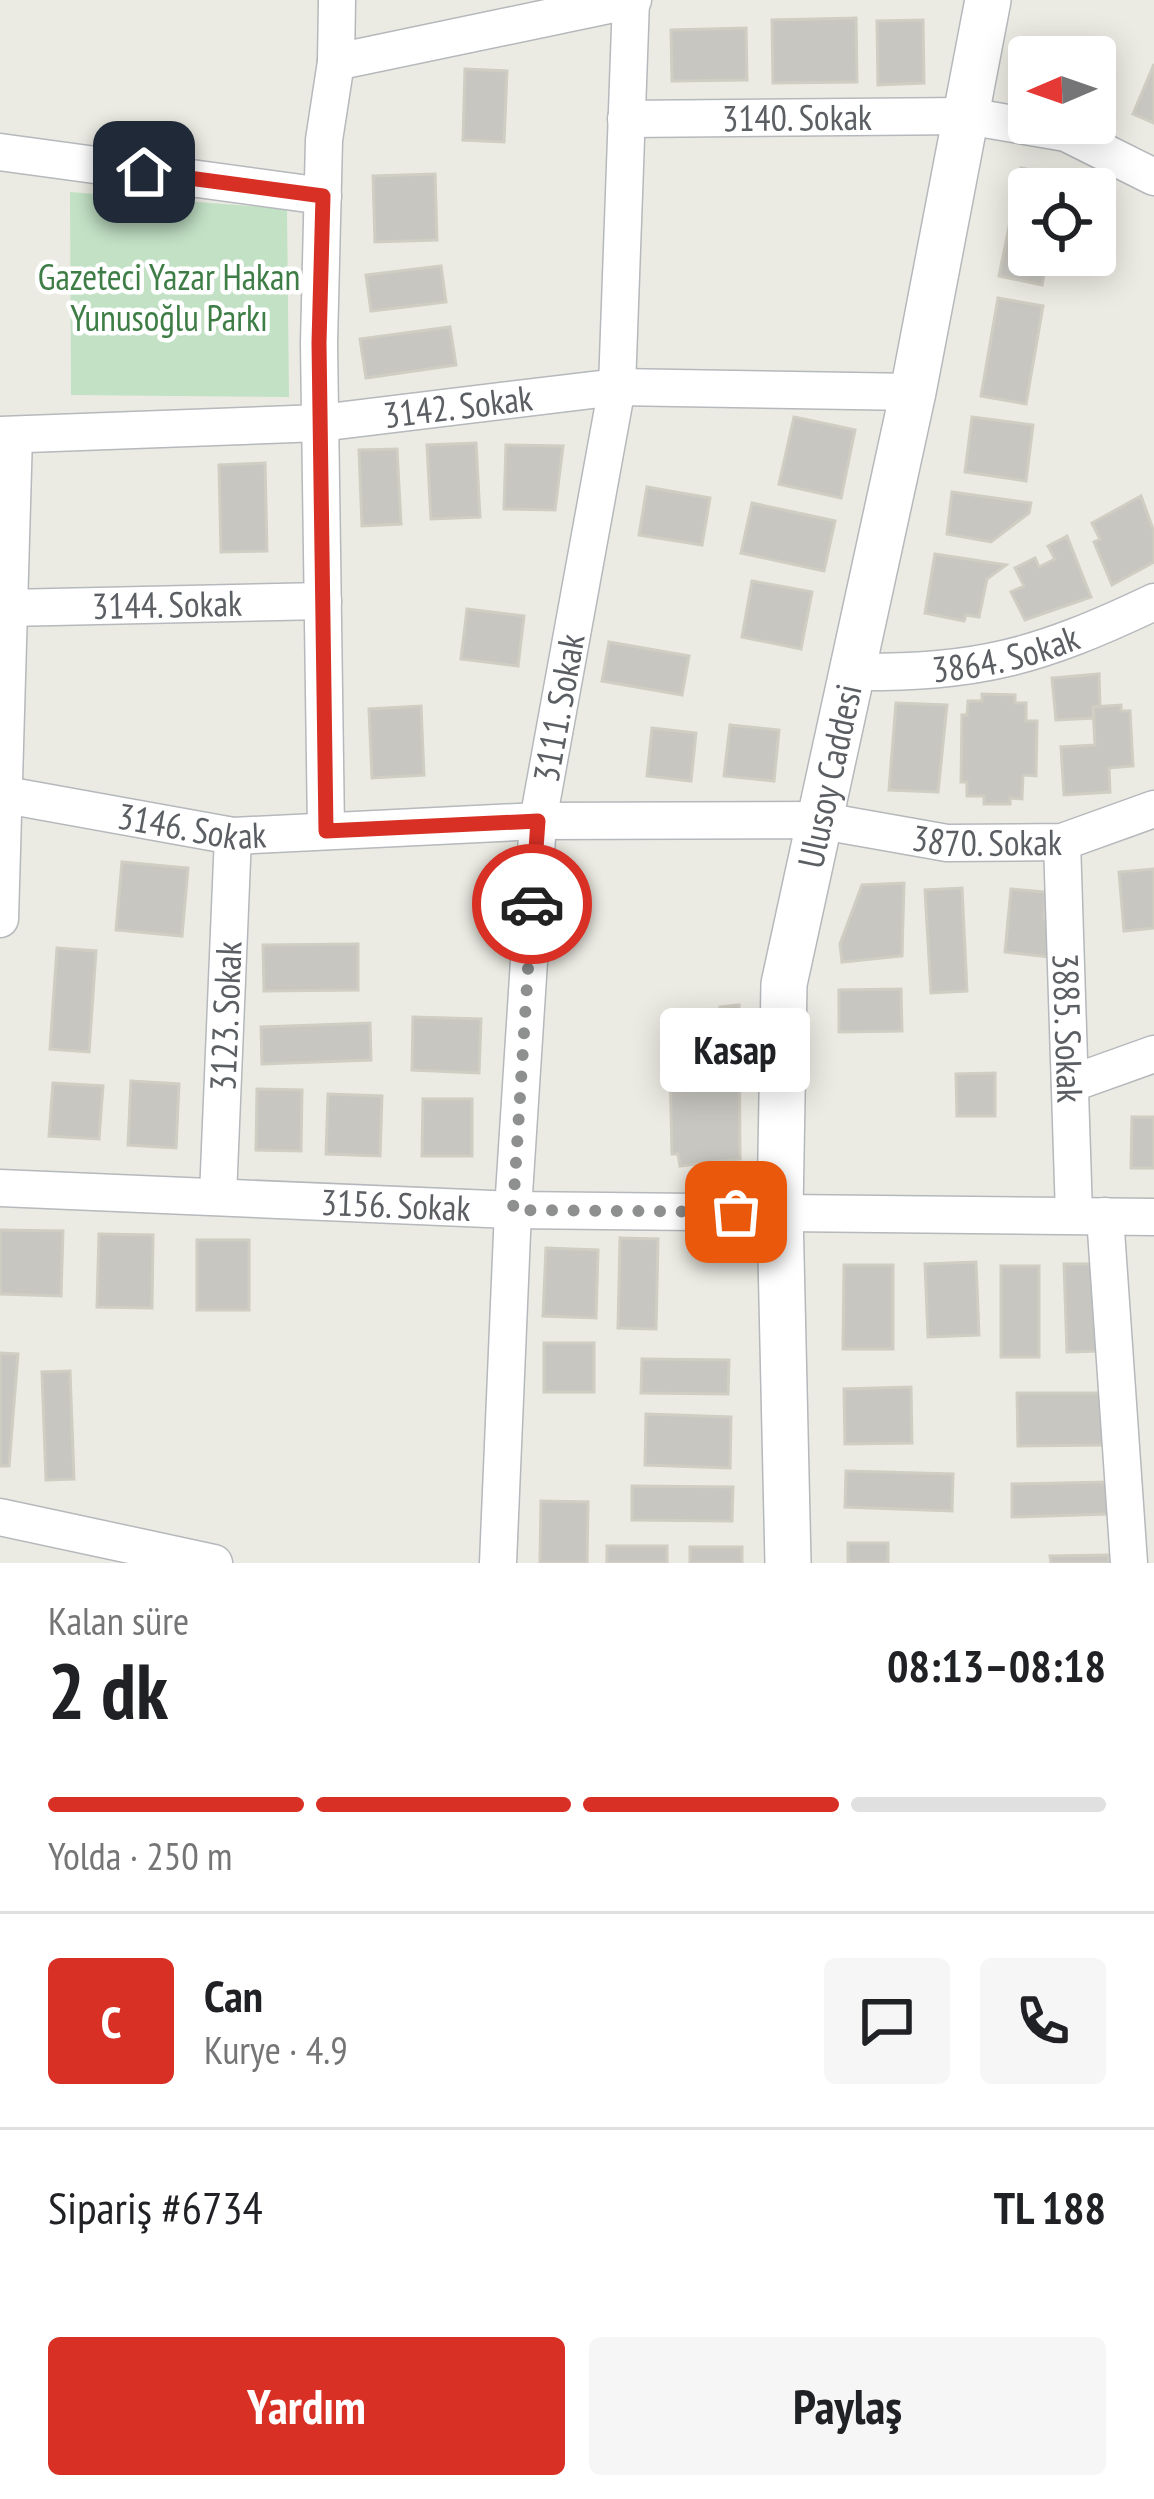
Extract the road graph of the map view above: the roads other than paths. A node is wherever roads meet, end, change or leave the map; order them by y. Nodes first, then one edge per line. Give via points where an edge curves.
1 (338, 0) edge
2 (632, 0) edge
3 (988, 0) edge
4 (337, 62) junction
5 (967, 116) junction
6 (626, 119) junction
7 (3, 144) edge
8 (1154, 177) edge
9 (323, 196) junction
10 (617, 387) junction
11 (913, 392) junction
12 (320, 423) junction
13 (7, 435) edge
14 (323, 601) junction
15 (1154, 602) edge
16 (8, 608) junction
17 (851, 672) junction
18 (0, 794) edge
19 (1154, 809) edge
20 (817, 820) junction
21 (538, 821) junction
22 (326, 831) junction
23 (233, 836) junction
24 (1062, 842) junction
25 (0, 919) edge
26 (1154, 1054) edge
27 (1070, 1084) junction
28 (0, 1188) edge
29 (218, 1196) junction
30 (513, 1210) junction
31 (780, 1212) junction
32 (1089, 1215) junction
33 (1154, 1217) edge
34 (0, 1517) edge
35 (195, 1561) edge
36 (498, 1563) edge
37 (788, 1563) edge
38 (1129, 1563) edge

1 - 4 street
2 - 4 street
2 - 6 street, 3111. Sokak
3 - 5 street, Ulusoy Caddesi
4 - 9 street
5 - 6 street, 3140. Sokak
5 - 8 street, 3140. Sokak via 1066,133
5 - 11 street, Ulusoy Caddesi
6 - 10 street, 3111. Sokak
7 - 9 street
9 - 12 street
10 - 11 street, 3142. Sokak
10 - 12 street, 3142. Sokak
10 - 21 street, 3111. Sokak
11 - 17 street, Ulusoy Caddesi
12 - 13 street, 3142. Sokak
12 - 14 street
13 - 16 street
14 - 16 street, 3144. Sokak
14 - 22 street
15 - 17 street, 3864. Sokak via 1010,661
16 - 18 street
17 - 20 street, Ulusoy Caddesi
18 - 23 street, 3146. Sokak
18 - 25 street
19 - 24 street, 3870. Sokak
20 - 21 street, 3146. Sokak
20 - 24 street, 3870. Sokak via 947,843
20 - 31 street, Ulusoy Caddesi via 784,983
21 - 22 street, 3146. Sokak
21 - 30 street, 3111. Sokak
22 - 23 street, 3146. Sokak
23 - 29 street, 3123. Sokak
24 - 27 street, 3885. Sokak
26 - 27 street
27 - 32 street, 3885. Sokak
28 - 29 street, 3156. Sokak
29 - 30 street, 3156. Sokak
30 - 31 street, 3156. Sokak
30 - 36 street, 3111. Sokak
31 - 32 street, 3156. Sokak
31 - 37 street, Ulusoy Caddesi
32 - 33 street, 3156. Sokak
32 - 38 street, 3885. Sokak
34 - 35 street

